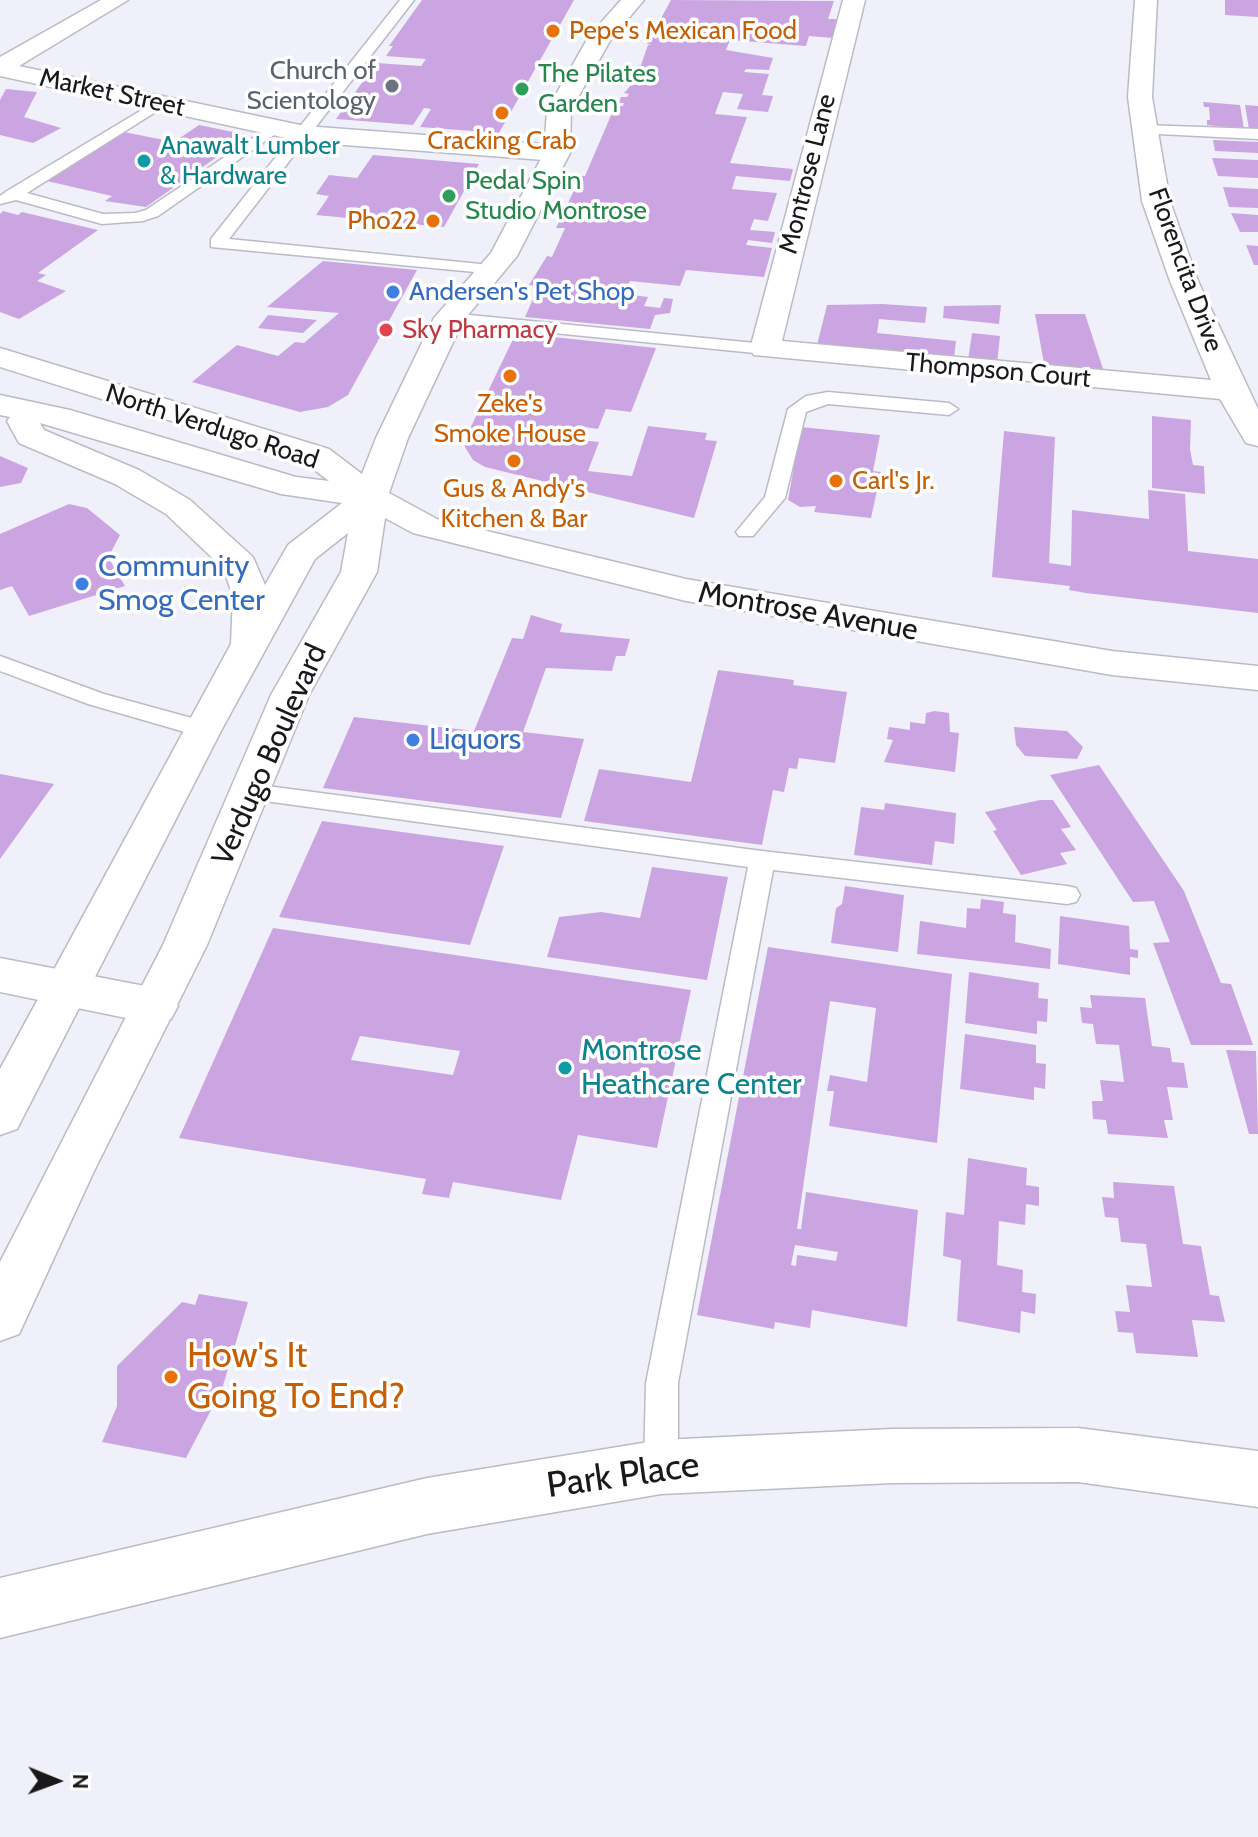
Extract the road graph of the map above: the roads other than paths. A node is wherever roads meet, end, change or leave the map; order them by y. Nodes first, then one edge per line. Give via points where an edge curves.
1 (117, 0) edge
2 (407, 0) edge
3 (633, 0) edge
4 (854, 0) edge
5 (1146, 0) edge
6 (0, 68) edge
7 (160, 103) junction
8 (277, 128) junction
9 (1143, 130) junction
10 (305, 134) junction
11 (1258, 134) edge
12 (557, 153) junction
13 (6, 198) edge
14 (490, 270) junction
15 (449, 318) junction
16 (765, 349) junction
17 (0, 357) edge
18 (65, 379) junction
19 (1231, 391) junction
20 (9, 408) edge
21 (949, 409) dead end
22 (1258, 435) edge
23 (371, 497) junction
24 (746, 532) dead end
25 (250, 645) junction
26 (0, 663) edge
27 (1258, 678) edge
28 (202, 729) junction
29 (252, 792) junction
30 (762, 860) junction
31 (1067, 895) dead end
32 (0, 975) edge
33 (65, 988) junction
34 (155, 1006) junction
35 (0, 1115) edge
36 (0, 1317) edge
37 (661, 1467) junction
38 (1258, 1479) edge
39 (0, 1608) edge

1 - 6 street
2 - 10 lane
3 - 12 street via 601,36 559,110
4 - 16 street, Montrose Lane
5 - 9 street, Florencita Drive via 1139,66
6 - 7 street, Market Street
7 - 8 street, Market Street
7 - 13 lane
8 - 10 street, Market Street
8 - 13 lane via 137,218 102,219
9 - 11 lane
9 - 19 street, Florencita Drive via 1160,214
10 - 12 street, Market Street
10 - 14 lane via 217,243
12 - 14 street via 503,256
14 - 15 street
15 - 16 lane
15 - 23 street via 392,438
16 - 19 street, Thompson Court
17 - 18 street, North Verdugo Road
18 - 20 street
18 - 23 street, North Verdugo Road via 317,456
19 - 22 street, Florencita Drive
20 - 23 street, North Verdugo Road via 59,417 293,487
20 - 25 street via 31,436 127,477 178,507 213,536 240,565 251,596
21 - 24 lane via 828,398 797,409 775,498
23 - 25 street, Verdugo Boulevard via 301,553
23 - 27 street, Montrose Avenue via 425,526 686,590 1097,661
23 - 29 street, Verdugo Boulevard via 359,572 290,695
25 - 28 street, Verdugo Boulevard
26 - 28 lane via 96,699
28 - 33 street, Verdugo Boulevard
29 - 30 lane
29 - 34 street, Verdugo Boulevard
30 - 31 lane
30 - 37 lane via 662,1383
32 - 33 street
33 - 34 street
33 - 35 street, Verdugo Boulevard
34 - 36 street, Verdugo Boulevard
37 - 38 street, Park Place via 892,1456 1078,1455
37 - 39 street, Park Place via 427,1506

